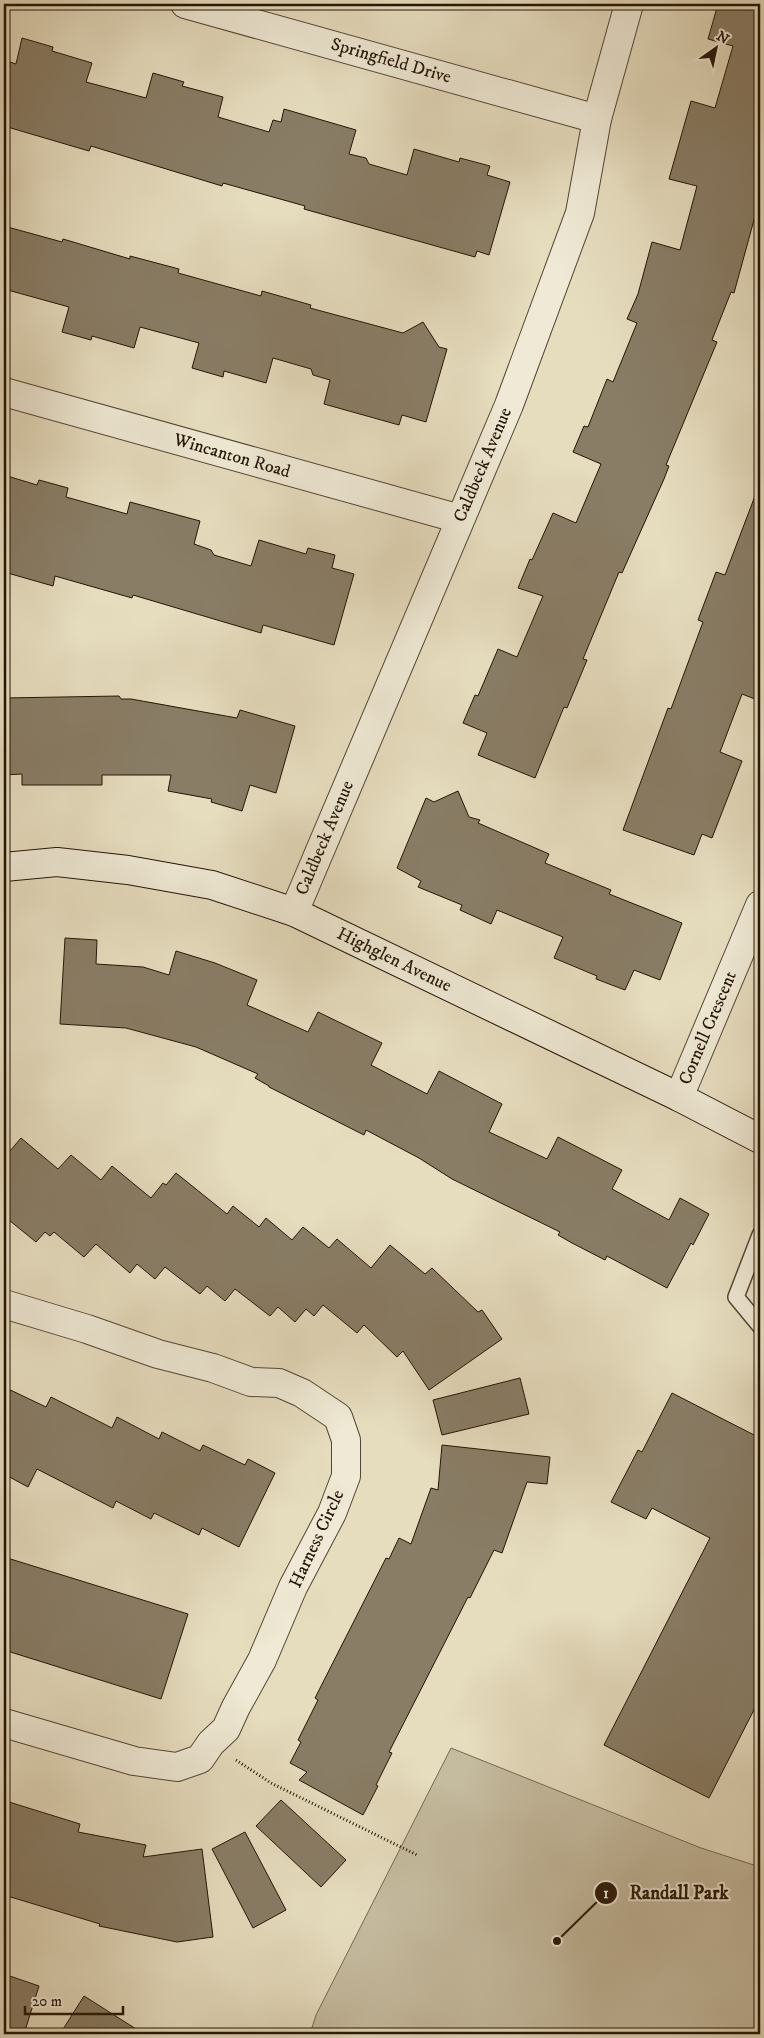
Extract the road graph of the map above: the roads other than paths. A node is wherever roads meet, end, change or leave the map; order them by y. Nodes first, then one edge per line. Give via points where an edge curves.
1 (185, 4) edge
2 (629, 4) edge
3 (597, 119) junction
4 (4, 392) edge
5 (460, 519) junction
6 (4, 867) edge
7 (760, 905) edge
8 (294, 912) junction
9 (679, 1097) junction
10 (760, 1140) edge
11 (760, 1235) edge
12 (4, 1304) edge
13 (760, 1326) edge
14 (4, 1723) edge

1 - 3 street, Springfield Drive
2 - 3 street, Caldbeck Avenue
3 - 5 street, Caldbeck Avenue via 580,213 509,405
4 - 5 street, Wincanton Road
5 - 8 street, Caldbeck Avenue
6 - 8 street, Highglen Avenue via 57,862 128,870 212,885
7 - 9 street, Cornell Crescent
8 - 9 street, Highglen Avenue
9 - 10 street, Highglen Avenue
11 - 13 lane via 736,1298
12 - 14 street, Harness Circle via 250,1382 279,1384 302,1393 338,1417 346,1440 346,1476 332,1513 226,1729 200,1759 177,1767 134,1761

